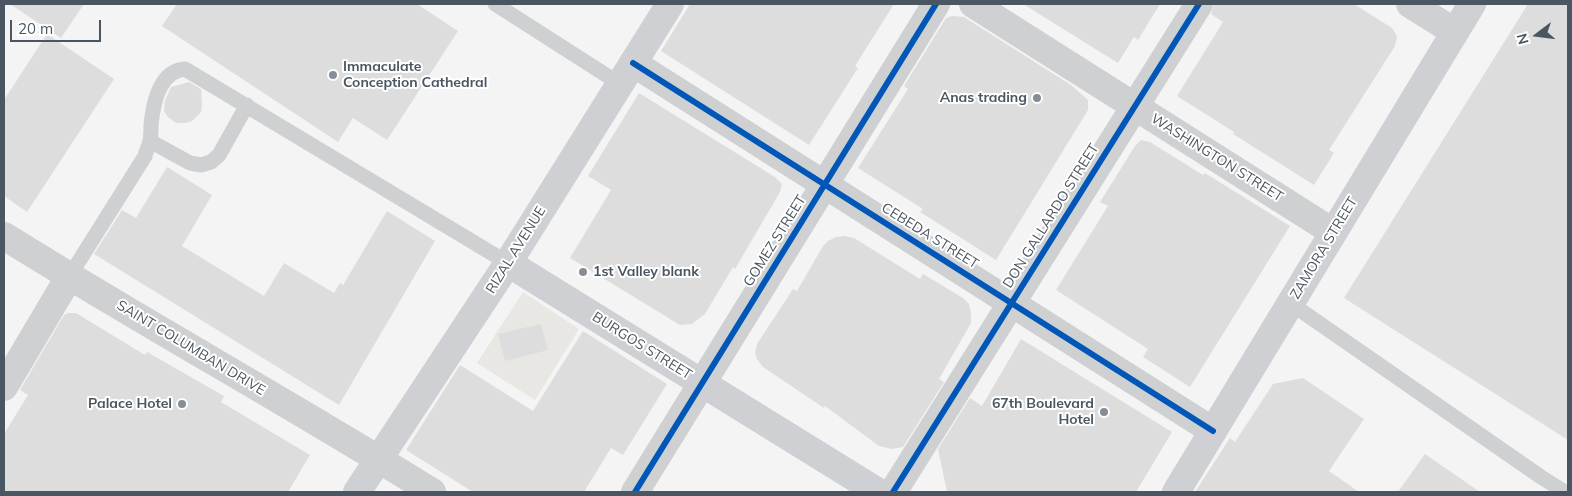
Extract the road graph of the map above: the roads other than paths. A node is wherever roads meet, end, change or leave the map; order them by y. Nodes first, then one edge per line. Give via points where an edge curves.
1 (494, 4) edge
2 (670, 4) edge
3 (936, 4) edge
4 (973, 4) edge
5 (1199, 4) edge
6 (1410, 4) edge
7 (1472, 4) edge
8 (1455, 32) junction
9 (626, 73) junction
10 (247, 106) junction
11 (1135, 106) junction
12 (150, 141) junction
13 (825, 184) junction
14 (1334, 232) junction
15 (4, 236) edge
16 (508, 263) junction
17 (70, 277) junction
18 (1011, 303) junction
19 (1290, 304) junction
20 (702, 384) junction
21 (4, 387) edge
22 (1213, 431) junction
23 (378, 459) junction
24 (357, 492) edge
25 (432, 492) edge
26 (635, 492) edge
27 (878, 492) edge
28 (893, 492) edge
29 (1176, 492) edge
30 (1564, 492) edge

1 - 9 lane
2 - 9 street, RIZAL AVENUE
3 - 13 street, GOMEZ STREET
4 - 11 street, WASHINGTON STREET
5 - 11 street, DON GALLARDO STREET
6 - 8 street
7 - 8 street, ZAMORA STREET
8 - 14 street, ZAMORA STREET
9 - 13 street, CEBEDA STREET
9 - 16 street, RIZAL AVENUE
10 - 12 lane via 220,155 211,162 190,163
10 - 12 lane via 193,73 177,70 164,80 156,95
10 - 16 lane
11 - 14 street, WASHINGTON STREET
11 - 18 street, DON GALLARDO STREET
12 - 17 lane via 145,156
13 - 18 street, CEBEDA STREET
13 - 20 street, GOMEZ STREET
14 - 19 street, ZAMORA STREET
15 - 17 street, SAINT COLUMBAN DRIVE
16 - 20 street, BURGOS STREET
16 - 23 street, RIZAL AVENUE
17 - 21 street
17 - 23 street, SAINT COLUMBAN DRIVE
18 - 22 street, CEBEDA STREET
18 - 28 street, DON GALLARDO STREET
19 - 22 street, ZAMORA STREET
19 - 30 lane
20 - 26 street, GOMEZ STREET
20 - 27 street, BURGOS STREET
22 - 29 street, ZAMORA STREET
23 - 24 street, RIZAL AVENUE
23 - 25 street, SAINT COLUMBAN DRIVE

